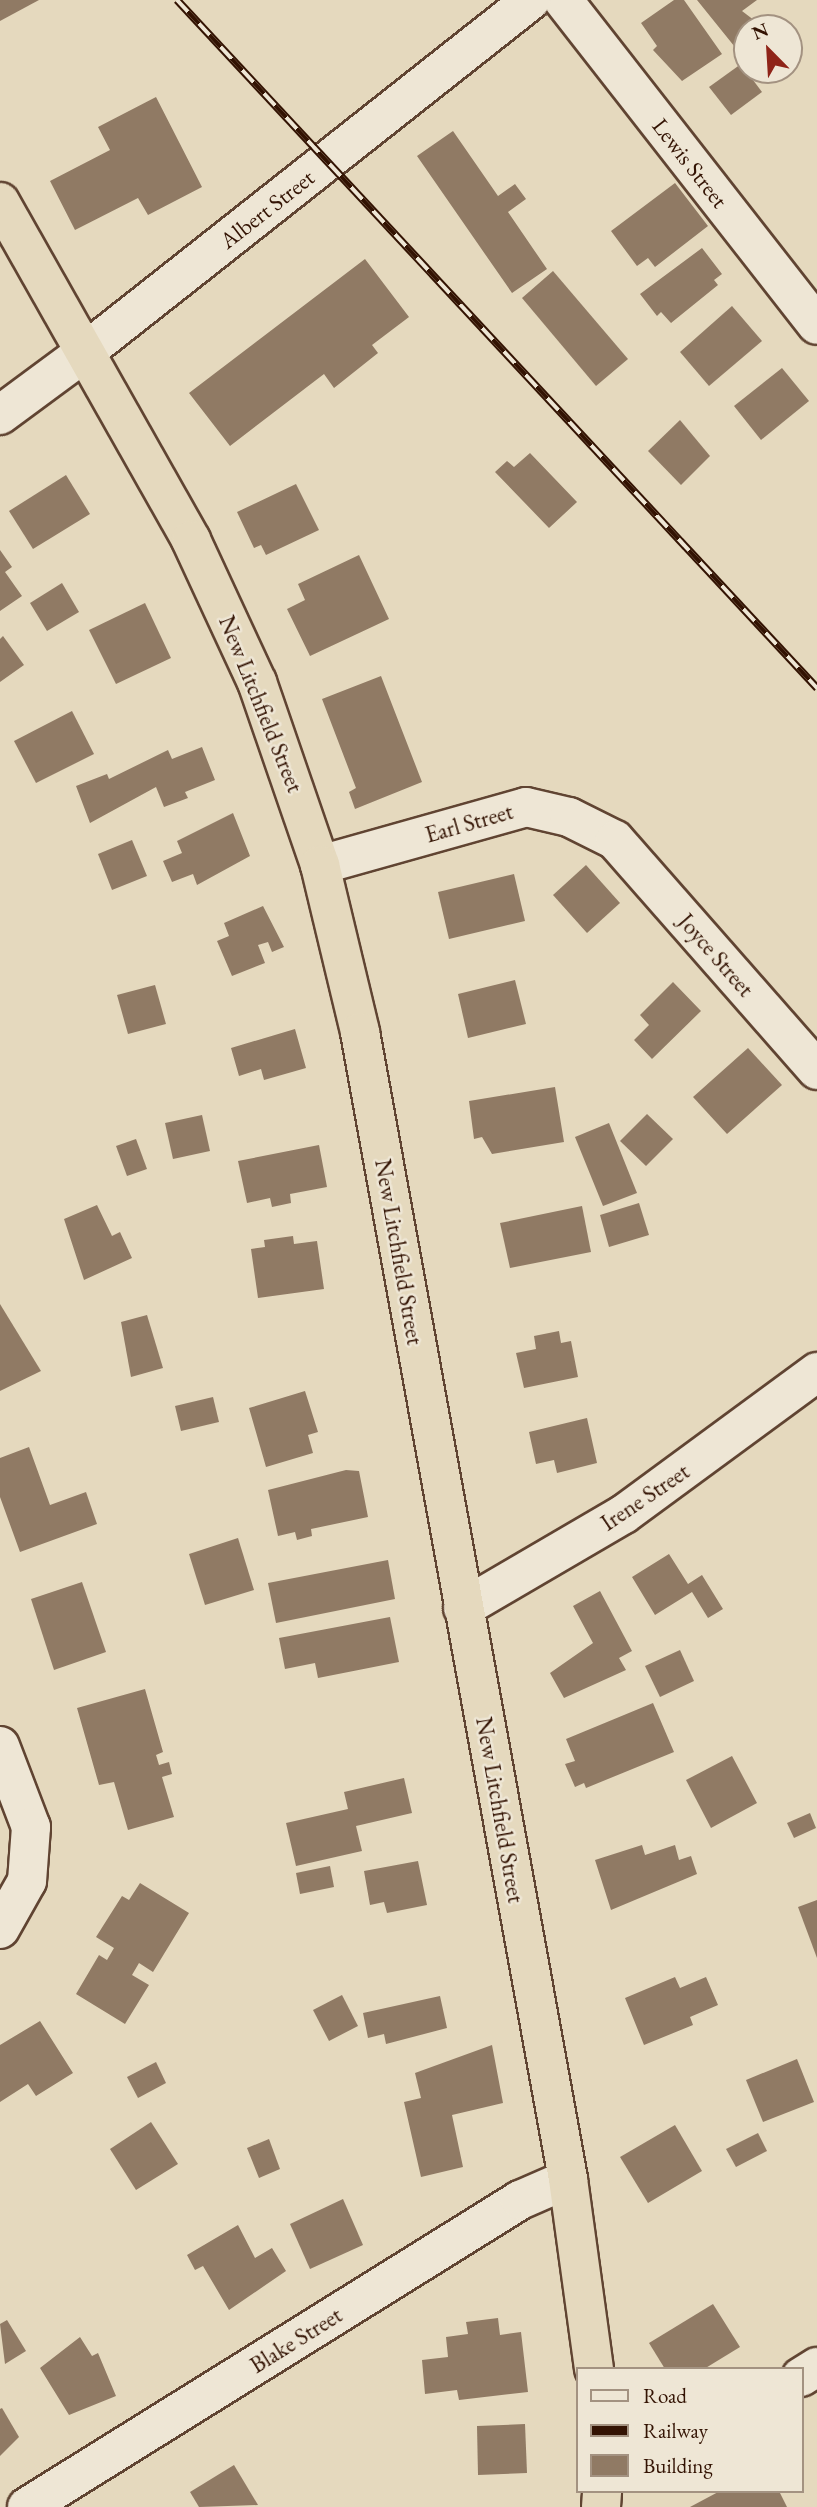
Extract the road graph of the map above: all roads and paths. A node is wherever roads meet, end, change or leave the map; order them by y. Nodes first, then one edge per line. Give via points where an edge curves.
1 (531, 0) edge
2 (563, 0) edge
3 (0, 202) edge
4 (817, 325) edge
5 (85, 352) junction
6 (0, 415) edge
7 (615, 841) joint
8 (320, 864) junction
9 (817, 1070) edge
10 (817, 1372) edge
11 (463, 1608) junction
12 (0, 1746) edge
13 (0, 1929) edge
14 (568, 2179) junction
15 (594, 2367) edge
16 (27, 2507) edge

1 - 5 street, Albert Street
2 - 4 street, Lewis Street
3 - 5 highway, New Litchfield Street
5 - 6 street, Albert Street
5 - 8 highway, New Litchfield Street via 191,540 257,682
7 - 8 street, Earl Street via 569,817 526,807
7 - 9 street, Joyce Street
8 - 11 highway, New Litchfield Street via 360,1032
10 - 11 street, Irene Street via 624,1514
11 - 14 highway, New Litchfield Street
12 - 13 street via 31,1827 27,1881
14 - 15 highway, New Litchfield Street
14 - 16 street, Blake Street via 520,2200

